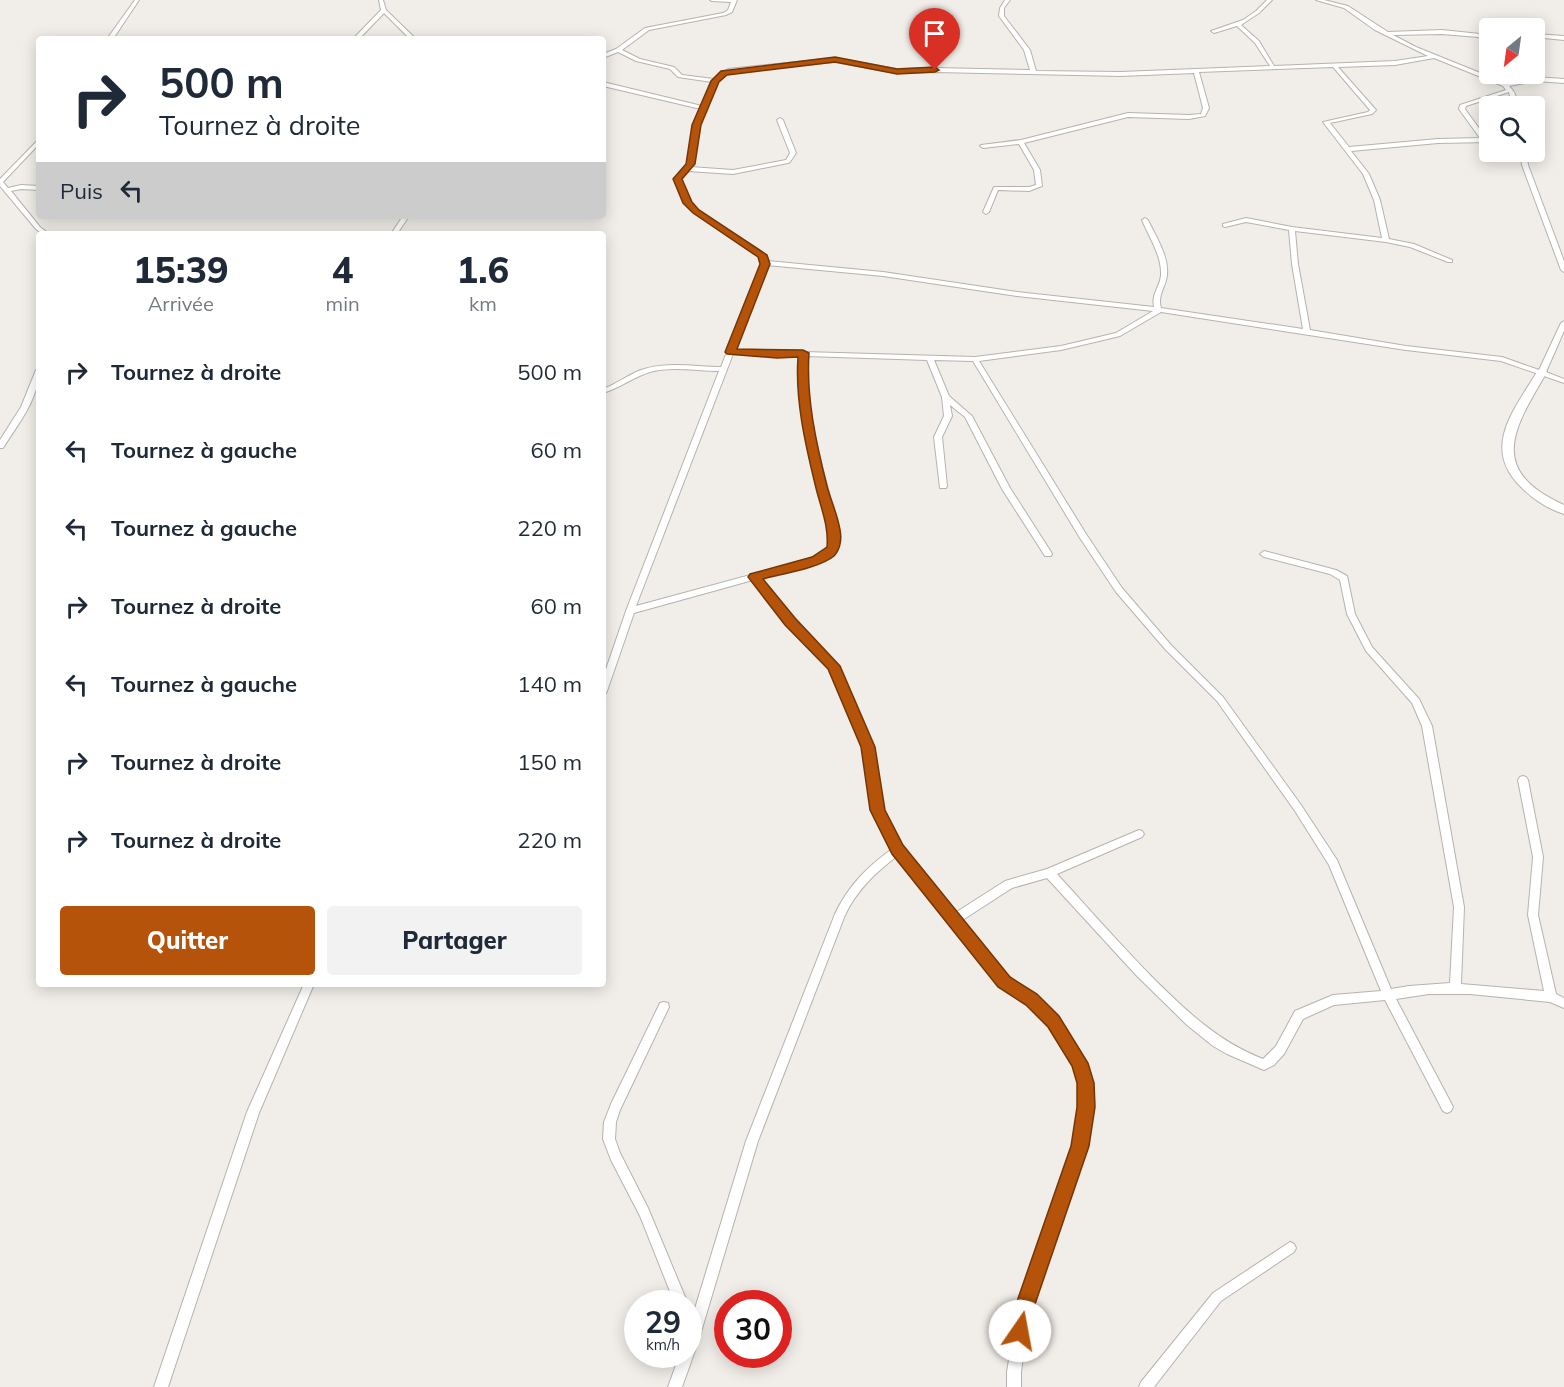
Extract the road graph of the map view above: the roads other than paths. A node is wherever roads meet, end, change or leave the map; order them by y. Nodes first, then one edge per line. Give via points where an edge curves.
1 (137, 0) edge
2 (381, 0) edge
3 (712, 0) edge
4 (1008, 0) edge
5 (1270, 0) edge
6 (1318, 0) edge
7 (1344, 0) edge
8 (735, 1) edge
9 (1346, 7) junction
10 (384, 10) junction
11 (1239, 25) junction
12 (1214, 30) dead end
13 (1386, 34) junction
14 (112, 36) edge
15 (359, 36) edge
16 (410, 36) edge
17 (1479, 36) edge
18 (1545, 36) edge
19 (1564, 38) edge
20 (618, 50) junction
21 (606, 55) edge
22 (1434, 57) junction
23 (1334, 65) junction
24 (1272, 66) junction
25 (1033, 71) junction
26 (1196, 71) junction
27 (715, 81) junction
28 (1564, 81) edge
29 (606, 85) edge
30 (1508, 88) junction
31 (1487, 96) edge
32 (1511, 96) edge
33 (1479, 99) edge
34 (704, 108) junction
35 (780, 120) dead end
36 (1479, 131) edge
37 (1479, 141) edge
38 (1021, 142) junction
39 (36, 144) edge
40 (983, 146) dead end
41 (1349, 149) junction
42 (1525, 162) edge
43 (687, 169) junction
44 (0, 182) edge
45 (36, 188) edge
46 (7, 190) junction
47 (986, 212) dead end
48 (1145, 220) dead end
49 (1225, 225) dead end
50 (1293, 229) junction
51 (42, 231) edge
52 (1386, 240) junction
53 (1561, 256) edge
54 (1450, 261) dead end
55 (765, 264) junction
56 (1564, 270) edge
57 (1158, 310) junction
58 (1564, 323) edge
59 (1307, 330) junction
60 (730, 352) junction
61 (803, 353) junction
62 (930, 359) junction
63 (975, 359) junction
64 (724, 369) junction
65 (1542, 372) junction
66 (36, 379) edge
67 (1564, 381) edge
68 (606, 390) edge
69 (946, 397) junction
70 (0, 446) edge
71 (943, 486) dead end
72 (1564, 510) edge
73 (1048, 554) dead end
74 (1264, 554) dead end
75 (755, 577) junction
76 (630, 611) junction
77 (606, 682) edge
78 (1523, 780) dead end
79 (1139, 834) dead end
80 (898, 850) junction
81 (1049, 873) junction
82 (955, 919) junction
83 (308, 987) edge
84 (1455, 987) junction
85 (1388, 995) junction
86 (1551, 997) junction
87 (1564, 1003) edge
88 (664, 1007) dead end
89 (1447, 1107) dead end
90 (1290, 1248) dead end
91 (676, 1290) edge
92 (702, 1310) edge
93 (682, 1368) edge
94 (161, 1387) edge
95 (675, 1387) edge
96 (1014, 1387) edge
97 (1146, 1387) edge

1 - 14 street
2 - 10 street
3 - 8 street
4 - 25 street via 1001,16 1027,50
5 - 11 street
6 - 9 street
7 - 9 street
8 - 20 street via 724,14 647,29
9 - 13 street
10 - 15 street
10 - 16 street
11 - 12 street
11 - 24 street via 1257,42
13 - 17 street via 1442,32
13 - 22 street
18 - 19 street
20 - 21 street
20 - 27 street via 638,60 672,68 680,76
22 - 23 street
22 - 30 street
23 - 24 street
23 - 41 street via 1373,110 1326,122
24 - 26 street
25 - 26 street via 1121,75
25 - 27 street via 897,71 835,60 728,71
26 - 38 street via 1206,108 1203,115 1128,115
27 - 34 street
28 - 30 street via 1535,79
29 - 34 street
30 - 31 street
30 - 32 street
33 - 36 street via 1462,109
34 - 43 street
35 - 43 street via 793,153 788,161 733,172
37 - 41 street
38 - 40 street
38 - 47 street via 1037,170 1040,186 996,188
39 - 44 street
41 - 52 street via 1377,200
42 - 53 street
43 - 55 street via 678,179 688,203 756,250
44 - 46 street
45 - 46 street
46 - 51 street
48 - 57 street via 1163,263 1164,273 1154,303
49 - 50 street via 1246,220
50 - 52 street
50 - 59 street
52 - 54 street
53 - 56 street
55 - 57 street via 892,275
55 - 60 street
57 - 59 street
57 - 63 street via 1119,335 1061,348
58 - 65 street
59 - 65 street via 1502,360
60 - 61 street
60 - 64 street
61 - 62 street
61 - 75 street via 808,424 835,531 833,548 816,560
62 - 63 street
62 - 69 street
63 - 85 street via 1119,590 1168,648 1220,699 1298,807 1333,863
64 - 68 street via 647,370
64 - 76 street
65 - 67 street
65 - 72 street via 1508,436 1509,453 1522,483
66 - 70 street
69 - 71 street via 948,416 938,437
69 - 73 street via 968,416 1006,489
74 - 84 street via 1344,578 1351,614 1369,649 1422,710 1459,907
75 - 76 street
75 - 80 street via 833,666 868,747 878,810
76 - 77 street
78 - 86 street via 1538,857 1533,915
79 - 81 street
80 - 82 street
80 - 92 street via 867,873 851,891 840,914 752,1141
81 - 82 street via 1009,884
81 - 85 street via 1126,958 1202,1033 1240,1058 1264,1065 1270,1062 1299,1015 1333,1000
82 - 96 street via 1004,982 1053,1021 1080,1063 1085,1083 1080,1146 1023,1310
83 - 94 street via 254,1112
84 - 85 street
84 - 86 street
85 - 89 street
86 - 87 street
88 - 91 street via 615,1108 609,1139
90 - 97 street via 1217,1298
93 - 95 street

